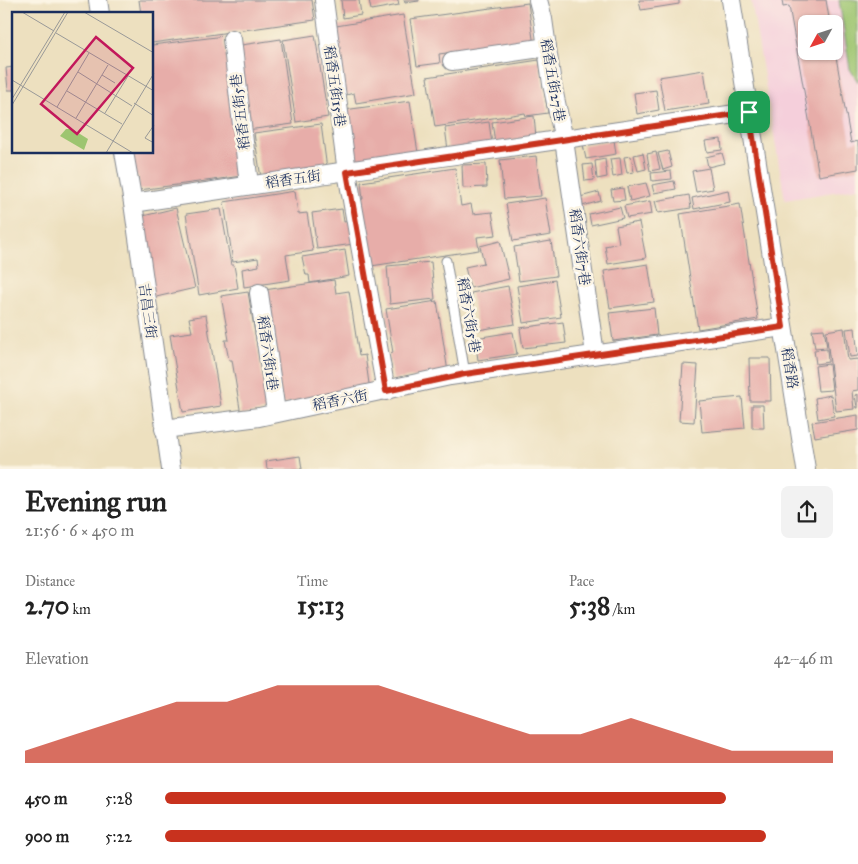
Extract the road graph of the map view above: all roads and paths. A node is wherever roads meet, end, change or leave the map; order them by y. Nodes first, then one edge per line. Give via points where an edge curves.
1 (324, 0) edge
2 (538, 0) edge
3 (731, 0) edge
4 (232, 39) dead end
5 (547, 47) junction
6 (452, 61) dead end
7 (749, 112) junction
8 (564, 140) junction
9 (124, 154) edge
10 (347, 172) junction
11 (249, 185) junction
12 (133, 204) junction
13 (446, 261) dead end
14 (259, 293) dead end
15 (783, 327) junction
16 (595, 354) junction
17 (465, 374) junction
18 (386, 391) junction
19 (276, 412) junction
20 (164, 429) junction
21 (171, 469) edge
22 (806, 469) edge

1 - 10 street, 稻香五街15巷
2 - 5 street, 稻香五街27巷
3 - 7 street, 稻香路
4 - 11 street, 稻香五街5巷
5 - 6 street
5 - 8 street, 稻香五街27巷
7 - 8 street, 稻香五街
7 - 15 street, 稻香路
8 - 10 street, 稻香五街
8 - 16 street, 稻香六街7巷
9 - 12 street, 吉昌三街
10 - 11 street, 稻香五街
10 - 18 street, 稻香五街15巷
11 - 12 street, 稻香五街
12 - 20 street, 吉昌三街
13 - 17 lane, 稻香六街5巷
14 - 19 street, 稻香六街1巷
15 - 16 street, 稻香六街
15 - 22 street, 稻香路
16 - 17 street, 稻香六街
17 - 18 street, 稻香六街
18 - 19 street, 稻香六街
19 - 20 street, 稻香六街
20 - 21 street, 吉昌三街

